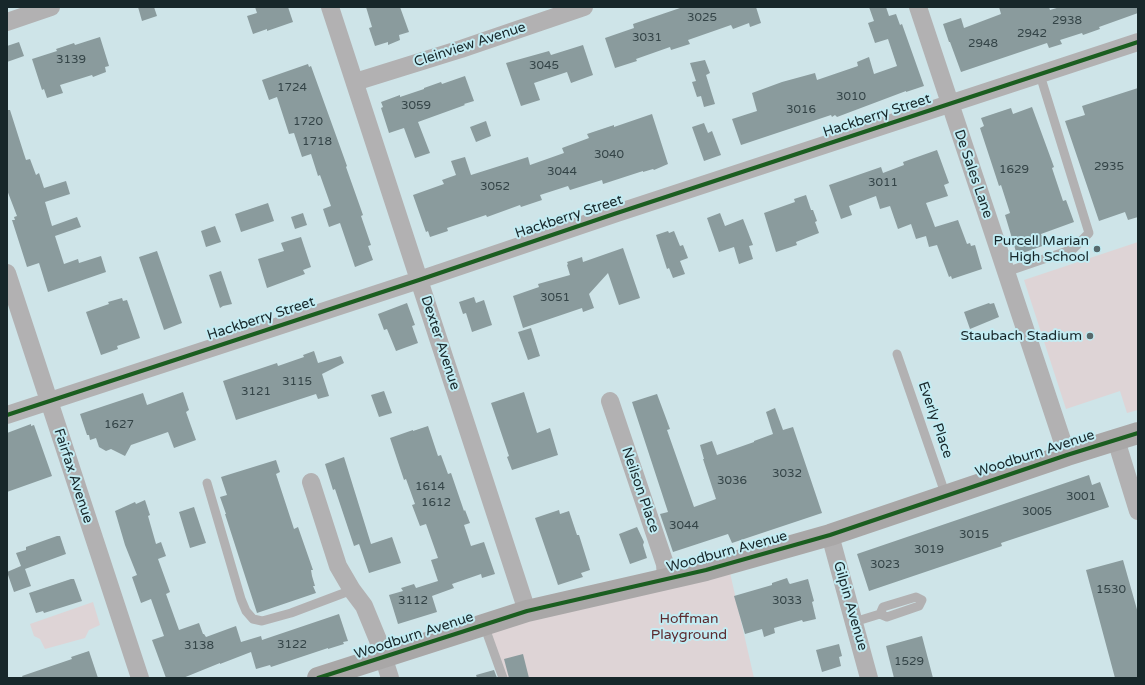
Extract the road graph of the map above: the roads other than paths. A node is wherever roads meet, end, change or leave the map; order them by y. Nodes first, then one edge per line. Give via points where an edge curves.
1 (51, 7) edge
2 (330, 7) edge
3 (584, 7) edge
4 (918, 7) edge
5 (7, 22) edge
6 (1138, 42) edge
7 (1040, 75) junction
8 (355, 82) junction
9 (950, 104) junction
10 (1006, 272) junction
11 (7, 273) edge
12 (419, 280) junction
13 (897, 354) dead end
14 (49, 401) junction
15 (610, 401) dead end
16 (7, 415) edge
17 (1138, 433) edge
18 (1116, 440) junction
19 (1067, 455) junction
20 (311, 482) dead end
21 (206, 483) dead end
22 (946, 496) junction
23 (1138, 511) edge
24 (830, 535) junction
25 (666, 579) junction
26 (352, 590) junction
27 (527, 611) junction
28 (880, 614) dead end
29 (854, 622) junction
30 (484, 625) junction
31 (383, 657) junction
32 (140, 678) edge
33 (318, 678) edge
34 (390, 678) edge
35 (502, 678) edge
36 (869, 678) edge

1 - 5 street
2 - 8 street, Dexter Avenue
3 - 8 street, Cleinview Avenue
4 - 9 street, De Sales Lane
6 - 7 street, Hackberry Street
7 - 9 street, Hackberry Street
7 - 10 lane via 1089,233 1073,248
8 - 12 street, Dexter Avenue
9 - 10 street, De Sales Lane
9 - 12 street, Hackberry Street
10 - 19 street, De Sales Lane
11 - 14 street, Fairfax Avenue
12 - 14 street, Hackberry Street
12 - 27 street, Dexter Avenue
13 - 22 lane, Everly Place
14 - 16 street, Hackberry Street
14 - 32 street, Fairfax Avenue
15 - 25 street, Neilson Place via 665,564
17 - 18 street, Woodburn Avenue
18 - 19 street, Woodburn Avenue
18 - 23 street
19 - 22 street, Woodburn Avenue
20 - 26 street via 338,566
21 - 26 lane via 241,598 246,611 253,619 262,621 291,613
22 - 24 street, Woodburn Avenue
24 - 25 street, Woodburn Avenue
24 - 29 street, Gilpin Avenue
25 - 27 street, Woodburn Avenue
26 - 31 street via 364,606
27 - 30 street, Woodburn Avenue
28 - 29 lane
29 - 36 street, Gilpin Avenue
30 - 31 street, Woodburn Avenue
30 - 35 lane
31 - 33 street, Woodburn Avenue
31 - 34 street

